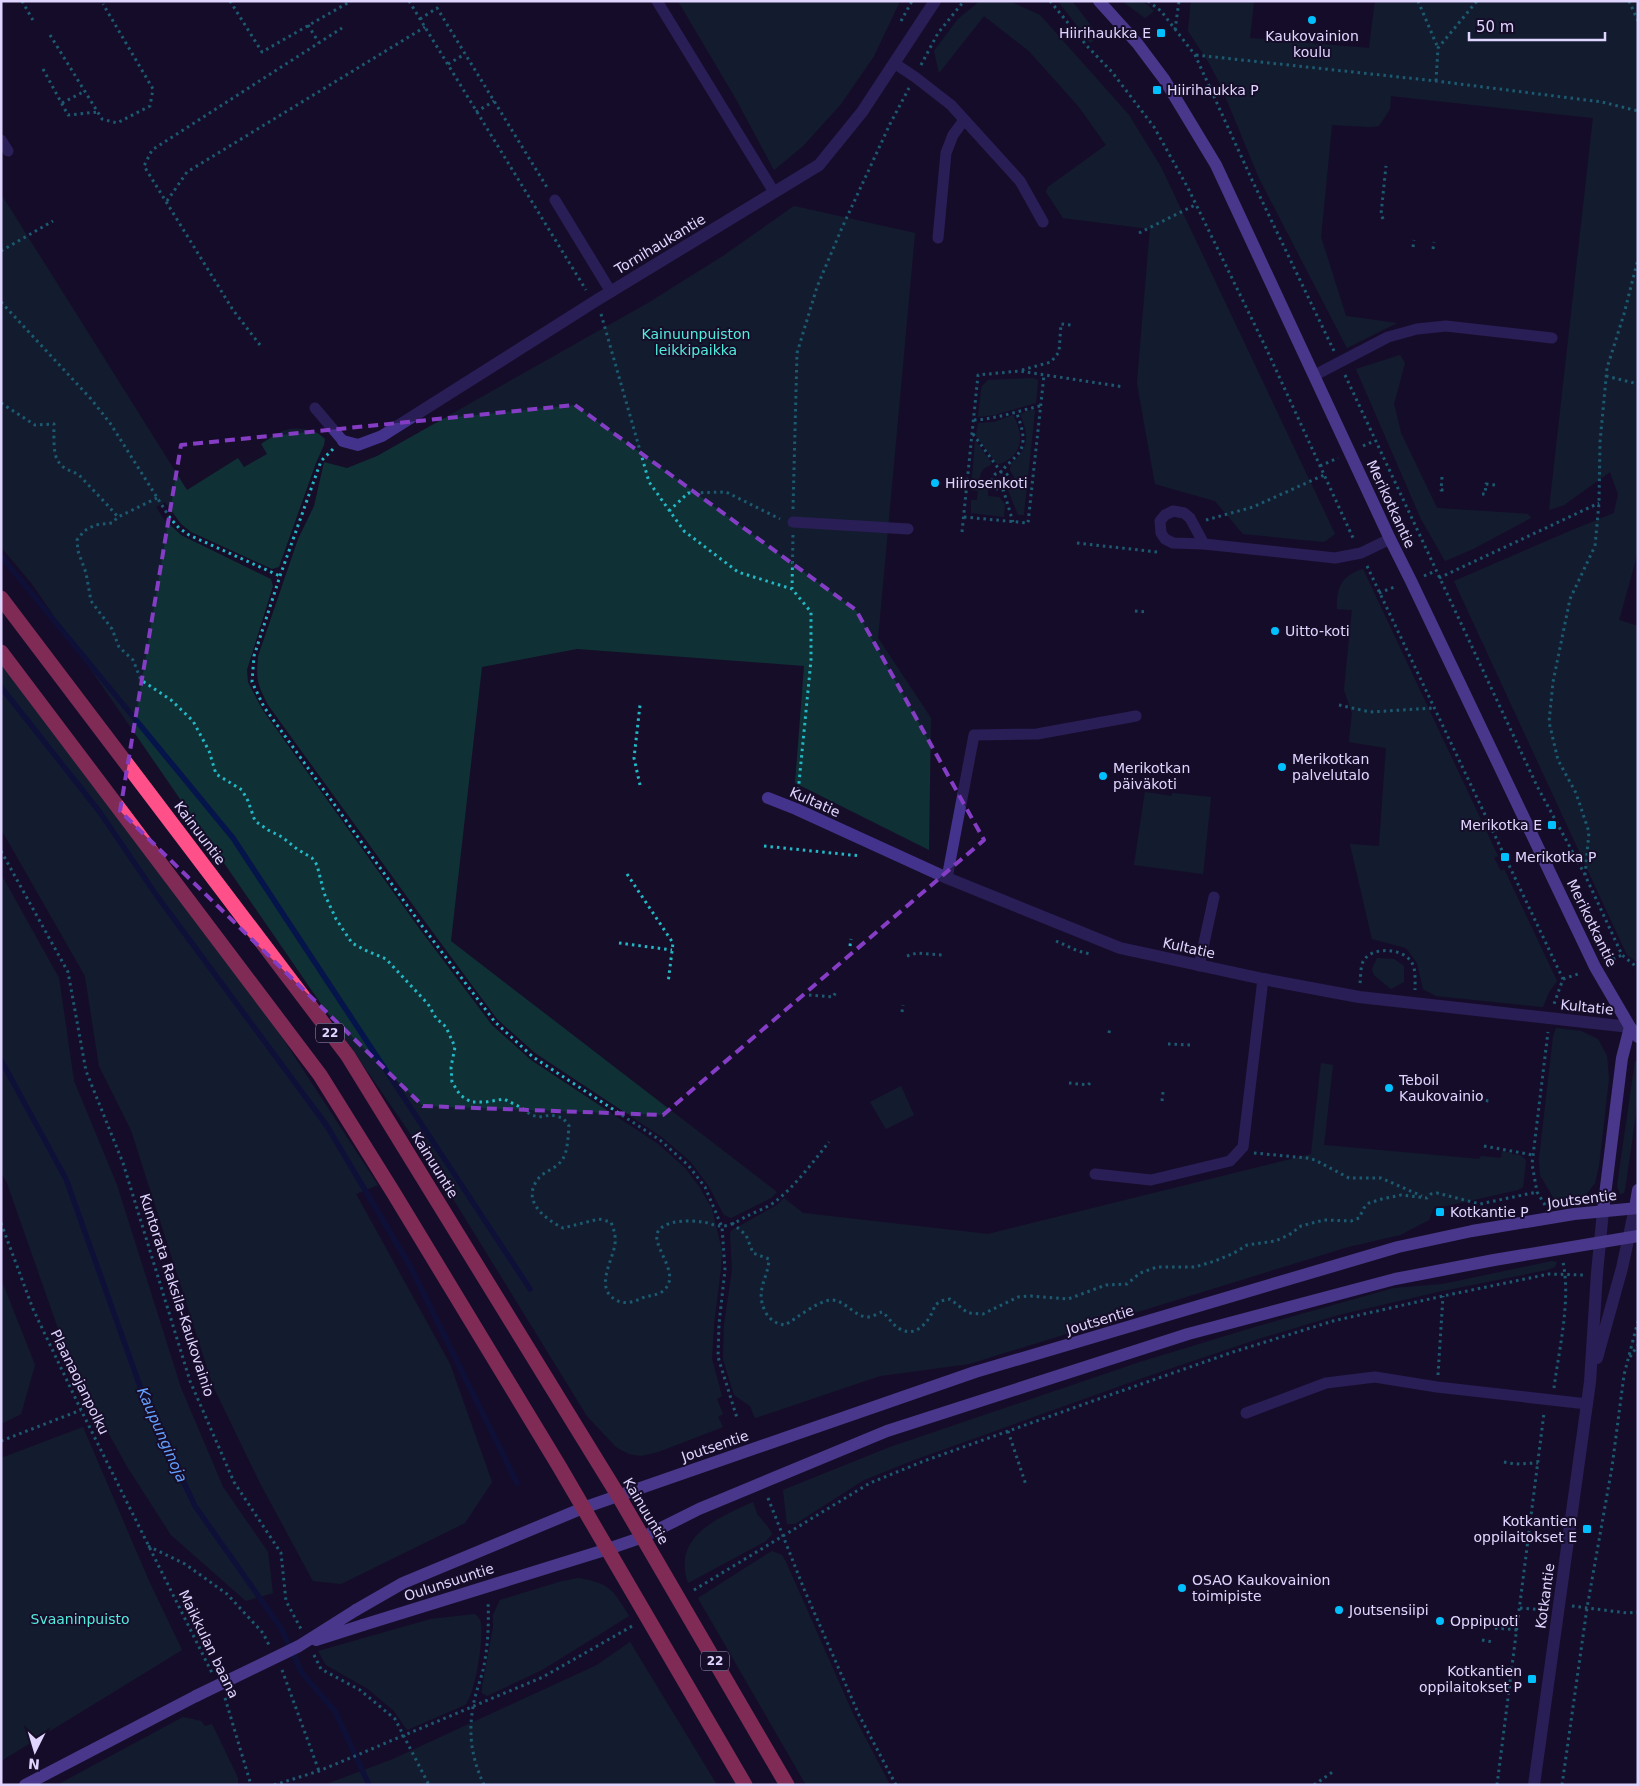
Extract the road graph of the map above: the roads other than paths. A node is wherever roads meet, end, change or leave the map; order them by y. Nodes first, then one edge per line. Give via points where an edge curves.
1 (657, 1) edge
2 (935, 1) edge
3 (1099, 3) edge
4 (894, 63) junction
5 (964, 120) junction
6 (1, 140) edge
7 (8, 151) dead end
8 (774, 192) junction
9 (555, 200) road end
10 (1043, 222) dead end
11 (938, 238) dead end
12 (611, 292) junction
13 (1552, 338) dead end
14 (1315, 375) junction
15 (315, 408) dead end
16 (343, 441) joint
17 (793, 522) road end
18 (908, 529) dead end
19 (1390, 540) junction
20 (1204, 544) dead end
21 (1, 598) edge
22 (1, 652) edge
23 (1136, 716) dead end
24 (768, 798) dead end
25 (947, 878) junction
26 (1214, 897) dead end
27 (1199, 966) junction
28 (1263, 979) junction
29 (1635, 1030) edge
30 (1095, 1174) dead end
31 (1638, 1190) edge
32 (1637, 1208) edge
33 (1603, 1211) junction
34 (1633, 1237) edge
35 (1600, 1243) junction
36 (1590, 1382) junction
37 (1587, 1404) junction
38 (1246, 1413) dead end
39 (618, 1496) junction
40 (584, 1508) junction
41 (643, 1537) junction
42 (608, 1549) junction
43 (301, 1640) junction
44 (25, 1785) edge
45 (745, 1785) edge
46 (787, 1785) edge
47 (1534, 1785) edge

1 - 8 lane
2 - 4 street, Tornihaukantie
3 - 14 main road, Merikotkantie via 1137,43 1164,79 1216,165
4 - 5 lane via 951,105
4 - 8 street, Tornihaukantie via 862,112 819,165
5 - 10 lane via 1020,181
5 - 11 lane via 953,135 946,154
6 - 7 lane
8 - 12 street, Tornihaukantie
9 - 12 lane
12 - 16 street, Tornihaukantie via 382,436 358,445
13 - 14 lane via 1446,326 1417,329 1388,337
14 - 19 main road, Merikotkantie
15 - 16 lane
17 - 18 lane
19 - 20 lane via 1361,553 1334,558
19 - 29 main road, Merikotkantie via 1595,967
21 - 39 highway, Kainuuntie / 22 via 348,1056
22 - 40 highway, 22 via 320,1075
23 - 25 lane via 1037,734 974,735
24 - 25 street, Kultatie
25 - 27 street, Kultatie via 1120,948
26 - 27 lane
27 - 28 street, Kultatie
28 - 29 street, Kultatie via 1359,997
28 - 30 lane via 1243,1147 1230,1161 1151,1180
29 - 33 main road via 1622,1058
31 - 32 main road
32 - 33 main road, Joutsentie
32 - 34 street, Kotkantie
33 - 35 street, Kotkantie
33 - 39 main road, Joutsentie via 1472,1231 1398,1247 994,1367
34 - 35 main road
34 - 36 street, Kotkantie
35 - 36 street, Kotkantie
35 - 41 main road via 1395,1279 1188,1334 886,1431 699,1509
36 - 37 street, Kotkantie
37 - 38 lane via 1375,1377 1326,1383
37 - 47 street, Kotkantie
39 - 40 main road, Joutsentie
39 - 41 highway, Kainuuntie / 22
40 - 42 highway, 22
40 - 43 main road, Oulunsuuntie, bridge via 404,1583
41 - 42 main road
41 - 46 highway, Kainuuntie / 22
42 - 43 main road, Oulunsuuntie, bridge via 363,1626
42 - 45 highway, 22
43 - 44 main road, Oulunsuuntie, bridge

